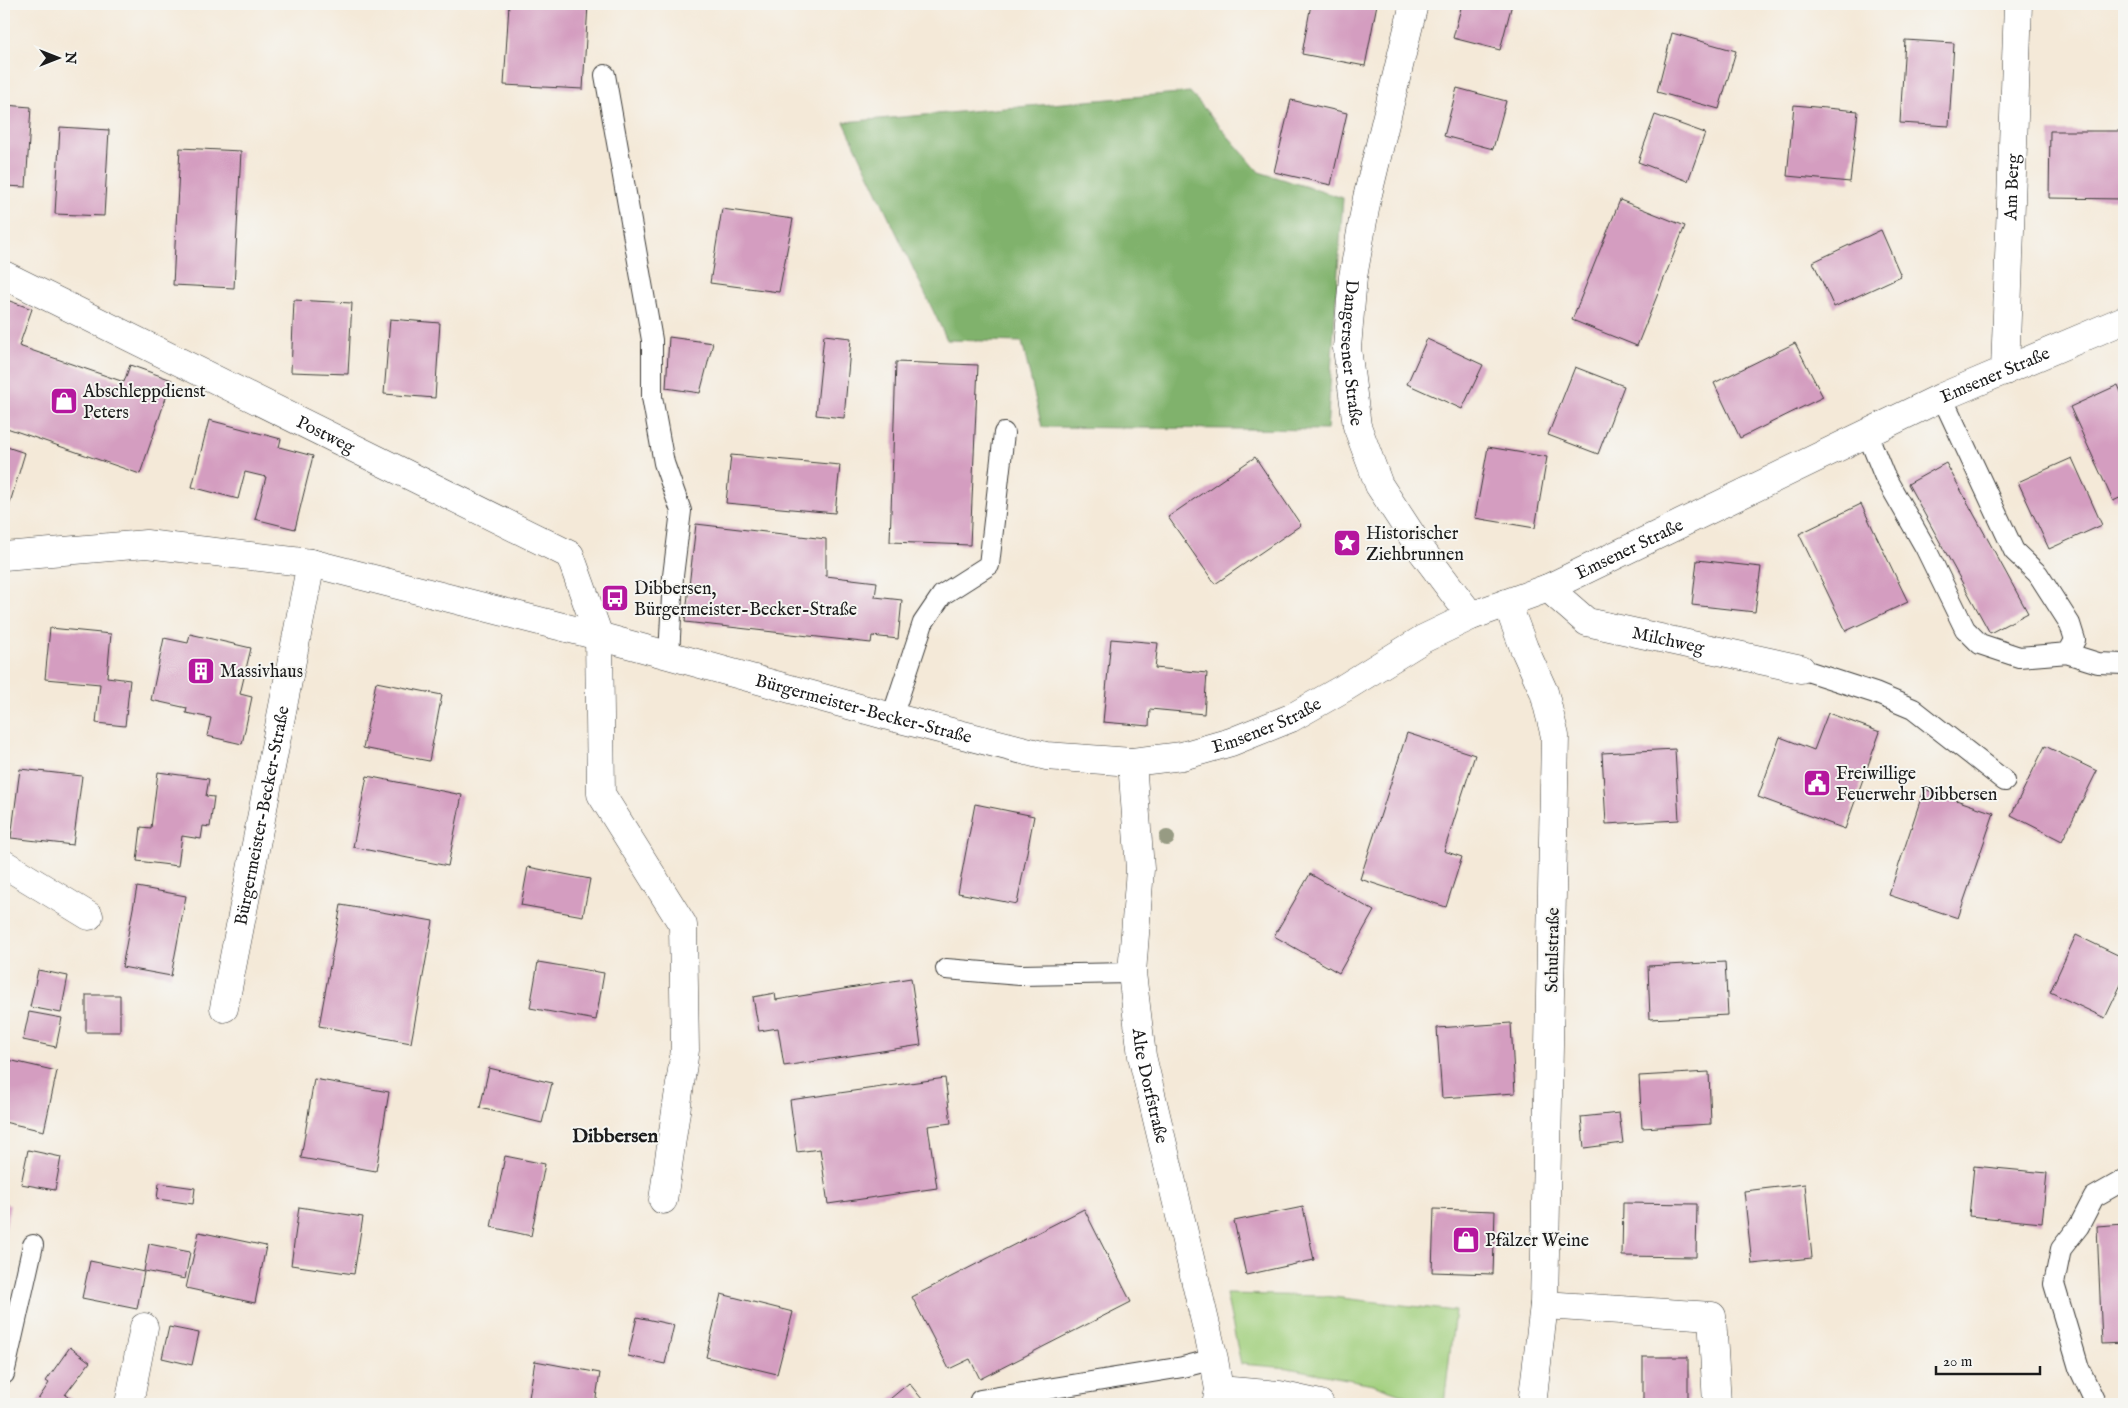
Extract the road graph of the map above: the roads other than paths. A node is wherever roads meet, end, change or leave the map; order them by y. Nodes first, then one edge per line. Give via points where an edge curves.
1 (1414, 4) edge
2 (2018, 4) edge
3 (605, 75) dead end
4 (4, 275) edge
5 (2122, 326) edge
6 (2005, 371) junction
7 (1942, 397) junction
8 (1004, 433) dead end
9 (1867, 434) junction
10 (4, 556) edge
11 (311, 563) junction
12 (1548, 588) junction
13 (1507, 603) junction
14 (1471, 616) junction
15 (598, 636) junction
16 (2066, 653) junction
17 (669, 657) junction
18 (2124, 664) edge
19 (1801, 668) joint
20 (892, 717) junction
21 (1132, 762) junction
22 (2004, 781) dead end
23 (4, 864) edge
24 (89, 916) dead end
25 (946, 969) dead end
26 (1132, 972) junction
27 (224, 1008) dead end
28 (2124, 1180) edge
29 (664, 1200) dead end
30 (33, 1245) dead end
31 (1544, 1305) junction
32 (144, 1328) dead end
33 (1214, 1359) junction
34 (4, 1374) edge
35 (1217, 1397) edge
36 (980, 1400) dead end
37 (129, 1404) edge
38 (1320, 1404) edge
39 (1532, 1404) edge
40 (1717, 1404) edge
41 (2096, 1404) edge

1 - 14 street, Dangersener Straße via 1367,198 1353,277 1347,348 1357,426 1379,486
2 - 6 street, Am Berg
3 - 17 lane via 652,340 652,397 657,426 664,463 681,511 673,576
4 - 15 street, Postweg via 570,555
5 - 6 street, Emsener Straße
6 - 7 street, Emsener Straße
7 - 9 street, Emsener Straße
7 - 16 lane via 2014,551 2038,574 2070,624 2075,640
8 - 20 lane via 989,565 942,595 922,624
9 - 12 street, Emsener Straße
9 - 16 lane via 1884,475 1964,629 1980,644 2019,657
10 - 11 street, Bürgermeister-Becker-Straße via 146,544
11 - 15 street, Bürgermeister-Becker-Straße
11 - 27 street, Bürgermeister-Becker-Straße
12 - 13 street, Emsener Straße
12 - 19 street, Milchweg via 1587,622
13 - 14 street, Emsener Straße
13 - 31 street, Schulstraße via 1544,692 1555,736
14 - 21 street, Emsener Straße via 1423,639 1290,718 1231,742 1182,756
15 - 17 street, Bürgermeister-Becker-Straße
15 - 29 street via 602,794 683,925 685,1050
16 - 18 lane via 2098,663
17 - 20 street, Bürgermeister-Becker-Straße
19 - 22 lane via 1913,709
20 - 21 street, Bürgermeister-Becker-Straße via 1046,756
21 - 26 street, Alte Dorfstraße via 1140,869
23 - 24 street
25 - 26 lane via 1020,975
26 - 33 street, Alte Dorfstraße via 1142,1056
28 - 41 lane via 2094,1198 2079,1226 2061,1249 2054,1284 2079,1368
30 - 34 lane
31 - 39 street, Schulstraße
31 - 40 street via 1712,1316
32 - 37 street
33 - 35 street, Alte Dorfstraße
33 - 36 lane via 1183,1367
35 - 38 street via 1279,1395

